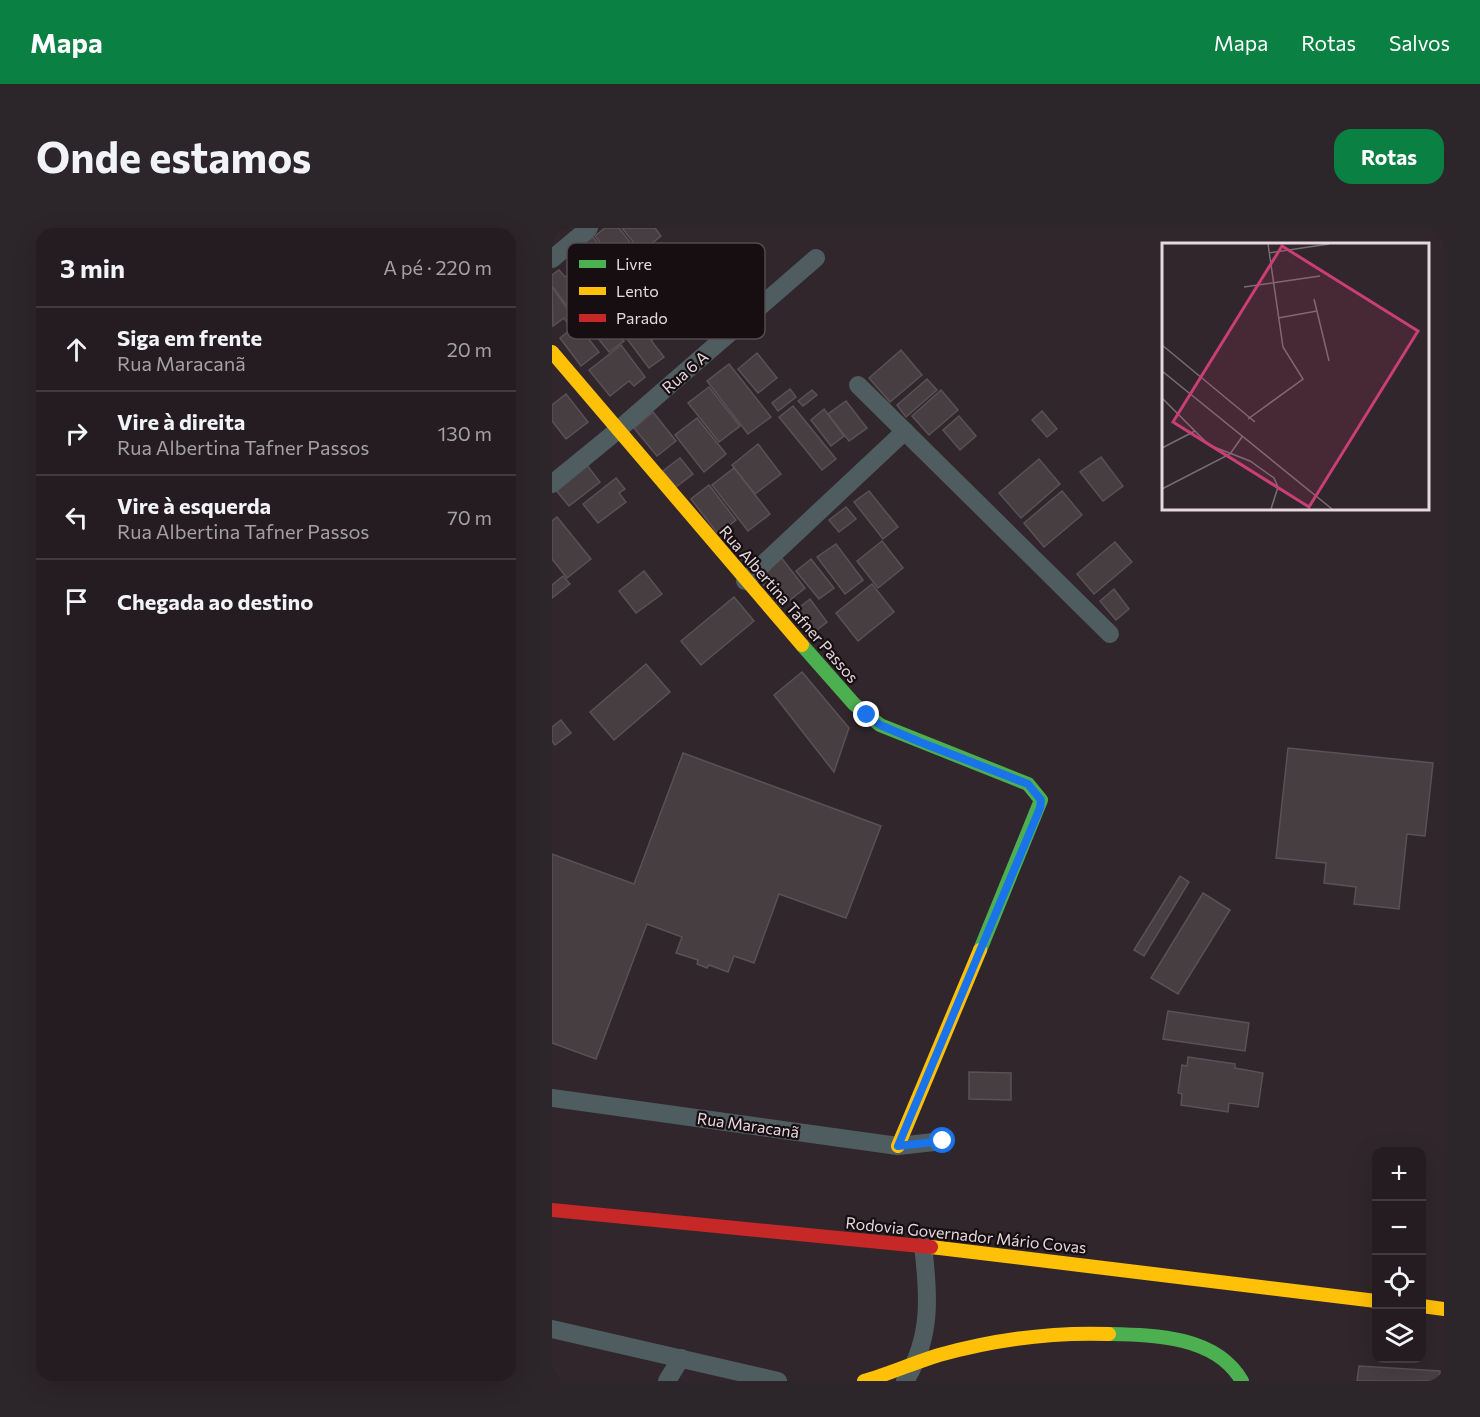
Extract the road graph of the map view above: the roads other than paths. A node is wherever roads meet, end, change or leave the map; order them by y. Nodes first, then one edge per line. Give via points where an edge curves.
1 (589, 228) edge
2 (571, 243) edge
3 (567, 246) edge
4 (816, 258) dead end
5 (552, 259) edge
6 (765, 302) edge
7 (723, 339) edge
8 (552, 352) edge
9 (858, 385) dead end
10 (618, 430) junction
11 (905, 431) junction
12 (552, 484) edge
13 (745, 580) junction
14 (1110, 634) dead end
15 (552, 1098) edge
16 (943, 1141) dead end
17 (898, 1146) junction
18 (552, 1209) edge
19 (923, 1246) junction
20 (1372, 1299) edge
21 (1426, 1307) edge
22 (1444, 1309) edge
23 (552, 1329) edge
24 (681, 1358) junction
25 (917, 1362) junction
26 (667, 1381) edge
27 (778, 1381) edge
28 (864, 1381) edge
29 (905, 1381) edge
30 (1242, 1381) edge

1 - 2 street
3 - 5 street
4 - 6 street, Rua 6 A
7 - 10 street, Rua 6 A
8 - 10 main road, Rua Albertina Tafner Passos
9 - 11 street
10 - 12 street, Rua 6 A
10 - 13 main road, Rua Albertina Tafner Passos
11 - 13 street
11 - 14 street
13 - 17 main road, Rua Albertina Tafner Passos via 880,725 1028,784 1041,800
15 - 17 street, Rua Maracanã
16 - 17 street, Rua Maracanã
18 - 19 main road, Rodovia Governador Mário Covas
19 - 20 main road, Rodovia Governador Mário Covas
19 - 25 street via 929,1316
21 - 22 main road
23 - 24 street
24 - 26 street
24 - 27 street
25 - 28 main road
25 - 29 street
25 - 30 main road via 976,1346 1031,1338 1147,1335 1196,1345 1221,1355

